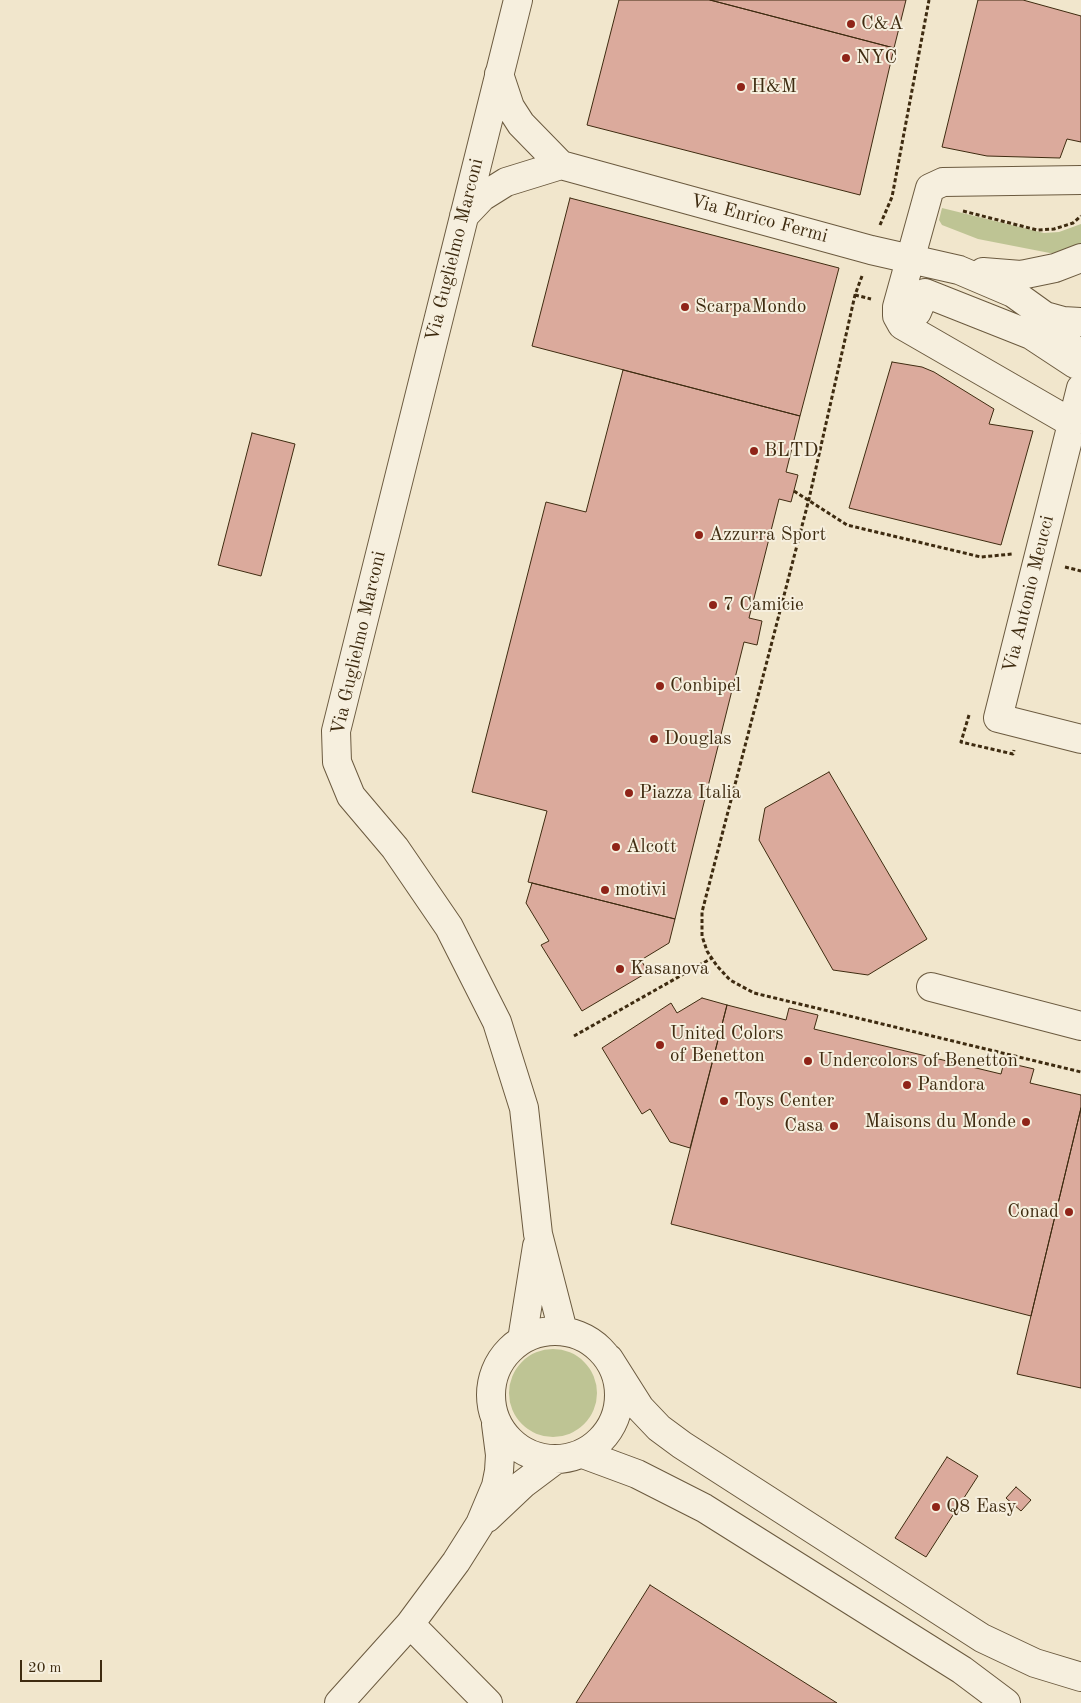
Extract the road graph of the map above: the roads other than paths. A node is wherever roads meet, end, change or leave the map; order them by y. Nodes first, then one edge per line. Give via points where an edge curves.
1 (518, 0) edge
2 (499, 74) junction
3 (560, 165) junction
4 (1081, 180) edge
5 (464, 216) junction
6 (909, 257) junction
7 (1081, 258) edge
8 (959, 270) junction
9 (1068, 270) edge
10 (917, 312) dead end
11 (1045, 316) junction
12 (1081, 322) edge
13 (1081, 362) edge
14 (1081, 367) edge
15 (1081, 388) edge
16 (1072, 423) junction
17 (1081, 739) edge
18 (931, 987) dead end
19 (1081, 1026) edge
20 (538, 1234) junction
21 (563, 1331) junction
22 (522, 1340) junction
23 (608, 1359) junction
24 (496, 1424) junction
25 (583, 1454) junction
26 (555, 1460) junction
27 (480, 1524) junction
28 (410, 1624) junction
29 (1081, 1677) edge
30 (339, 1703) edge
31 (488, 1703) edge
32 (1006, 1703) edge

1 - 2 street, Via Guglielmo Marconi
2 - 3 street via 510,107 521,124
2 - 5 street, Via Guglielmo Marconi
3 - 5 street via 506,182 482,197
3 - 6 street, Via Enrico Fermi via 871,250
4 - 6 street via 943,182 930,188
5 - 20 street, Via Guglielmo Marconi via 336,732 337,762 351,796 395,848 449,927 498,1022 524,1108
6 - 8 street, Via Enrico Fermi
6 - 16 street via 897,306 897,316 902,325
7 - 9 street, Via Enrico Fermi
8 - 9 street, Via Enrico Fermi via 1021,275
8 - 11 street, Via Enrico Fermi via 1013,293
10 - 14 street via 925,293 1031,335
11 - 12 street, Via Enrico Fermi
11 - 13 street, Via Enrico Fermi
15 - 16 street, Via Antonio Meucci
16 - 17 street, Via Antonio Meucci via 998,718
18 - 19 street
20 - 21 street
20 - 22 street
21 - 22 street via 542,1332
21 - 23 street via 588,1340
22 - 24 street via 507,1352 496,1368 490,1386 490,1406
23 - 25 street via 618,1379 619,1401 613,1422 601,1440
23 - 29 street via 649,1418 682,1445 982,1638 1036,1663
24 - 26 street via 520,1451
24 - 27 street via 500,1455 498,1479
25 - 26 street
25 - 32 street via 637,1474 704,1508 962,1670
26 - 27 street via 523,1484
27 - 28 street
28 - 30 street
28 - 31 street

